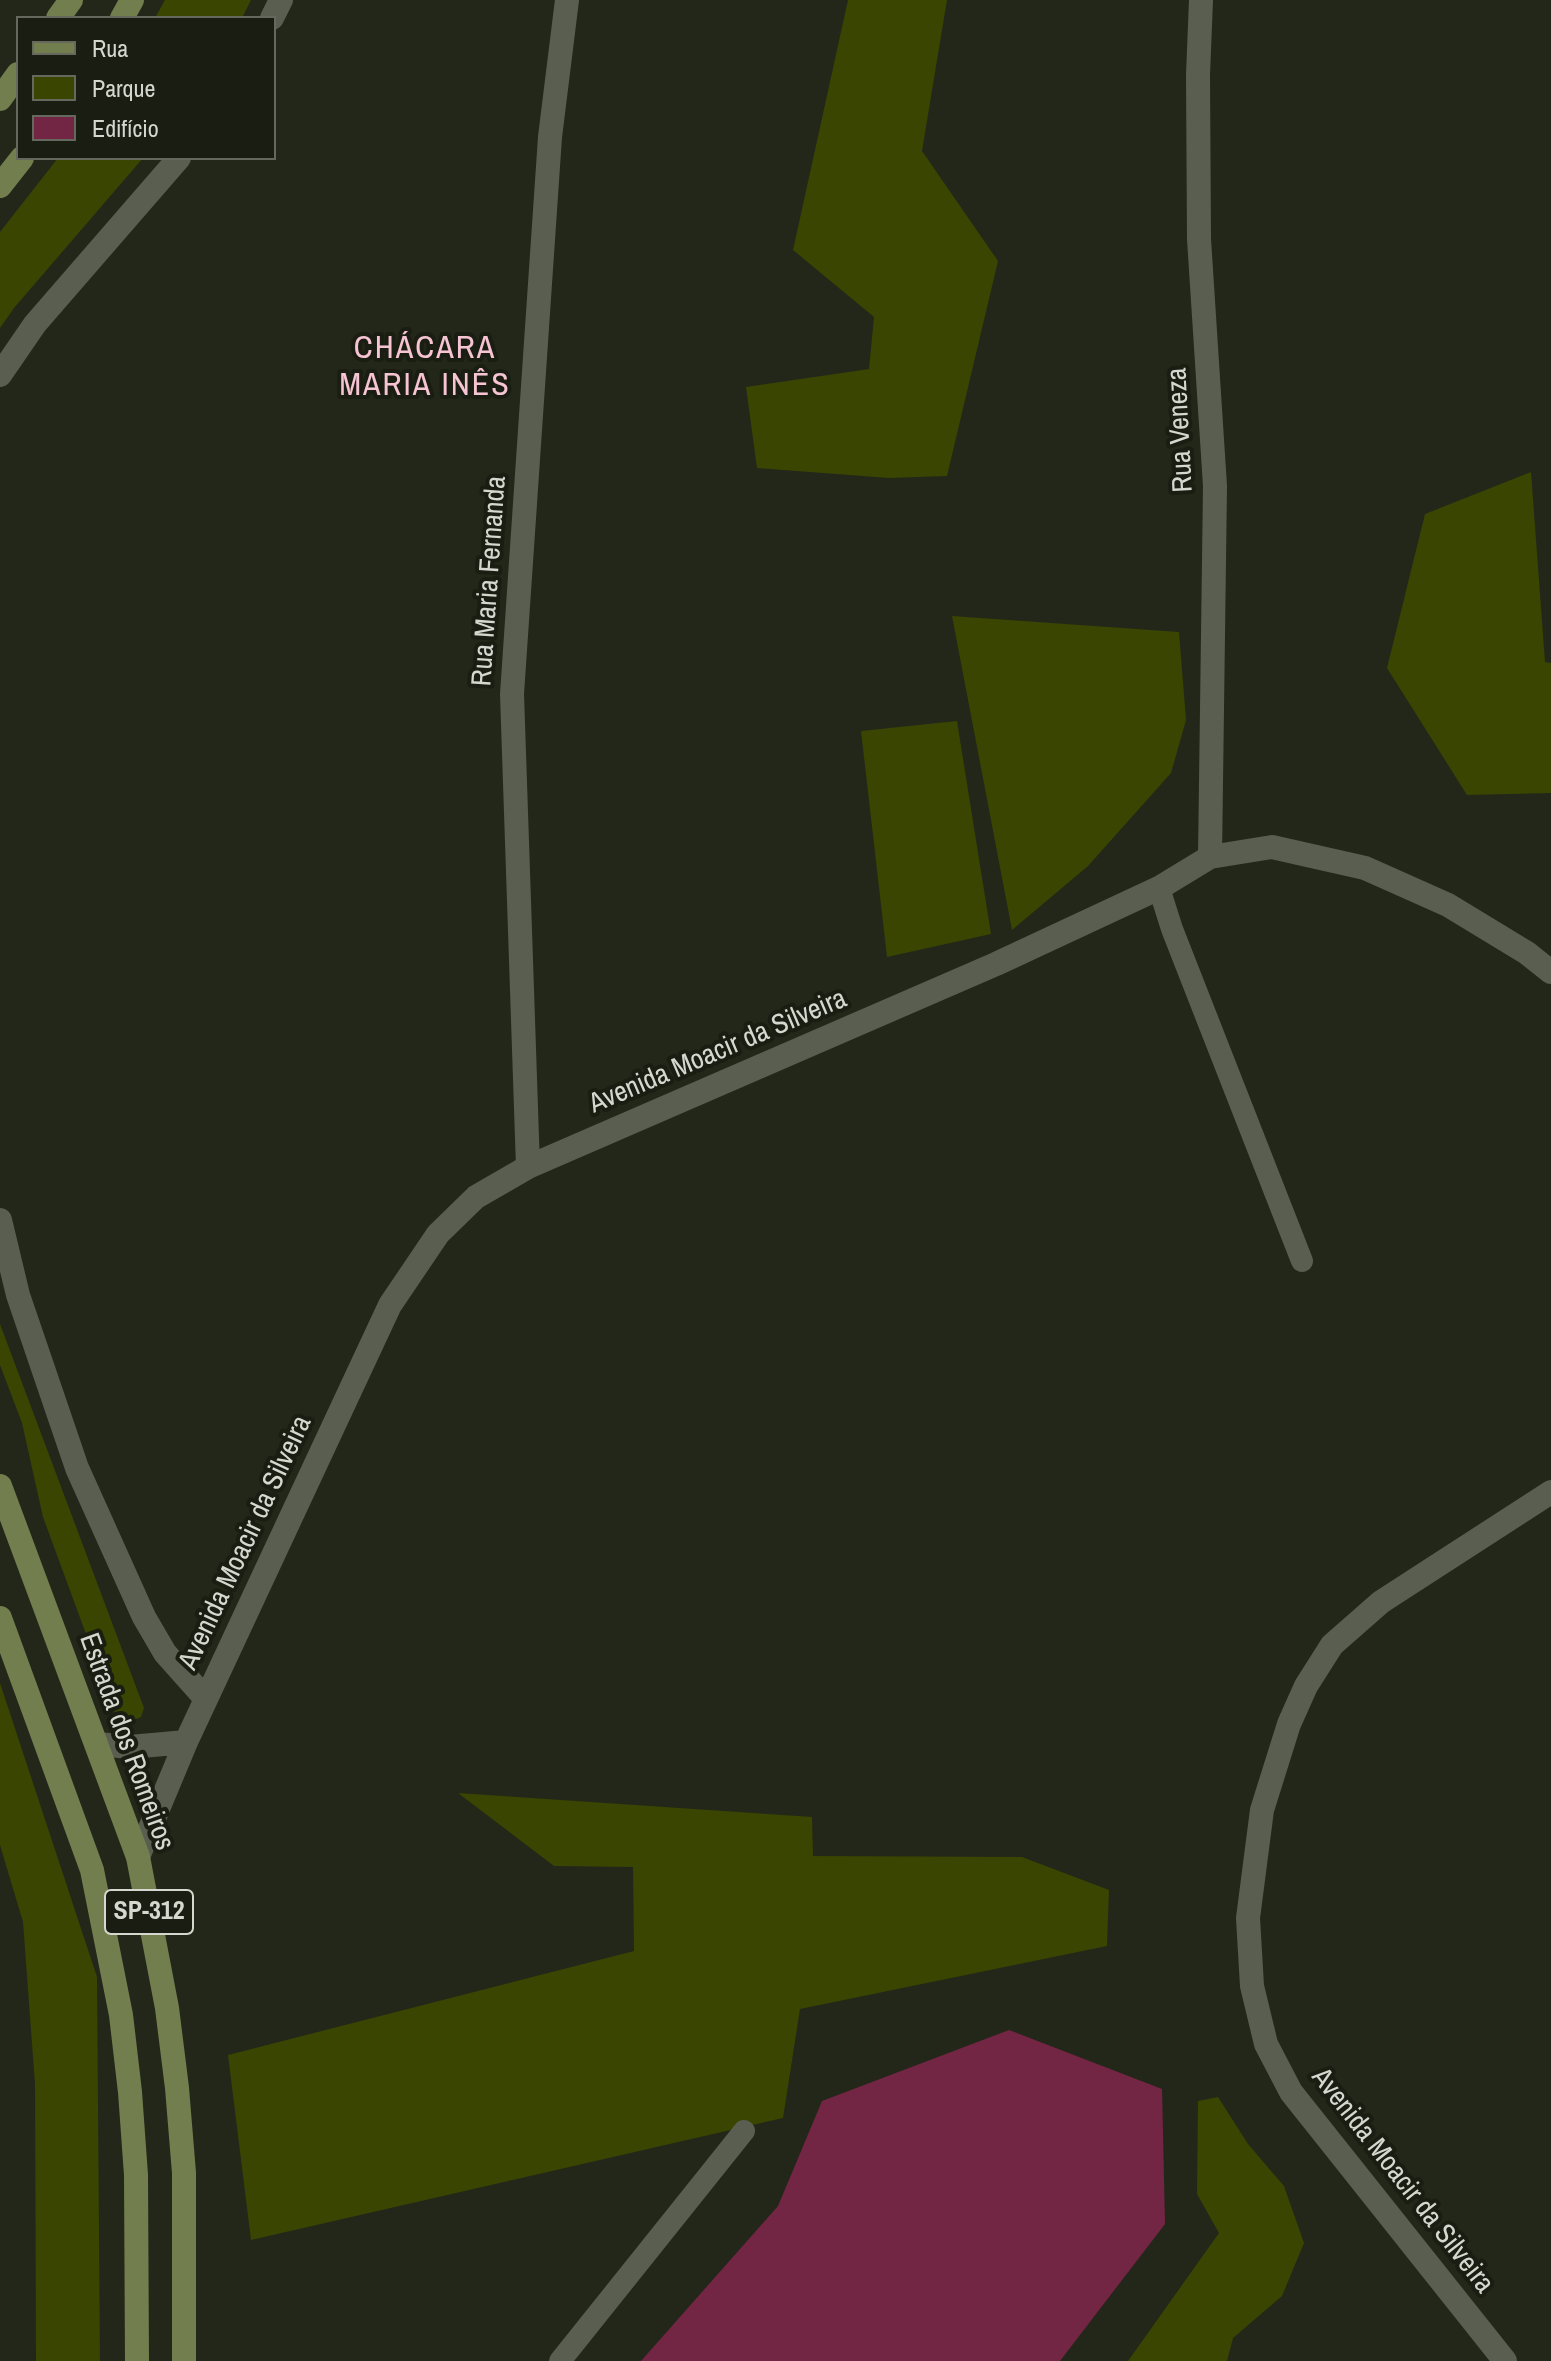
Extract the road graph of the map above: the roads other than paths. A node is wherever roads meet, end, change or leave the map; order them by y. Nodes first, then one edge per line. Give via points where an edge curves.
1 (567, 0) edge
2 (1201, 0) edge
3 (16, 77) edge
4 (0, 99) edge
5 (20, 160) edge
6 (177, 160) edge
7 (0, 186) edge
8 (0, 375) edge
9 (1210, 857) junction
10 (1159, 888) junction
11 (1551, 972) edge
12 (528, 1167) junction
13 (0, 1220) edge
14 (1302, 1261) dead end
15 (0, 1486) edge
16 (1551, 1492) edge
17 (0, 1618) edge
18 (206, 1699) junction
19 (186, 1742) junction
20 (98, 1744) junction
21 (138, 1857) junction
22 (744, 2131) dead end
23 (137, 2361) edge
24 (184, 2361) edge
25 (560, 2361) edge
26 (1505, 2361) edge

1 - 12 street, Rua Maria Fernanda via 550,137 512,694
2 - 9 street, Rua Veneza via 1199,239 1215,486
3 - 4 main road
5 - 7 main road
6 - 8 street via 35,324
9 - 10 street, Avenida Moacir da Silveira
9 - 11 street, Avenida Moacir da Silveira via 1272,847 1365,868 1448,905
10 - 12 street, Avenida Moacir da Silveira
10 - 14 lane
12 - 18 street, Avenida Moacir da Silveira via 476,1197 438,1234 390,1305
13 - 18 street via 18,1295 77,1468 144,1617 165,1653
15 - 20 main road, Estrada dos Romeiros / SP-312
16 - 26 street, Avenida Moacir da Silveira via 1381,1602 1332,1645 1289,1724 1262,1810 1248,1918 1252,1986 1266,2044 1291,2092
17 - 23 main road, SP-312 via 92,1870 121,2015 136,2175
18 - 19 street, Avenida Moacir da Silveira
19 - 20 street via 143,1747
19 - 21 street, Avenida Moacir da Silveira
20 - 21 main road, Estrada dos Romeiros / SP-312
21 - 24 main road, Estrada dos Romeiros / SP-312 via 177,2088 184,2173
22 - 25 lane

